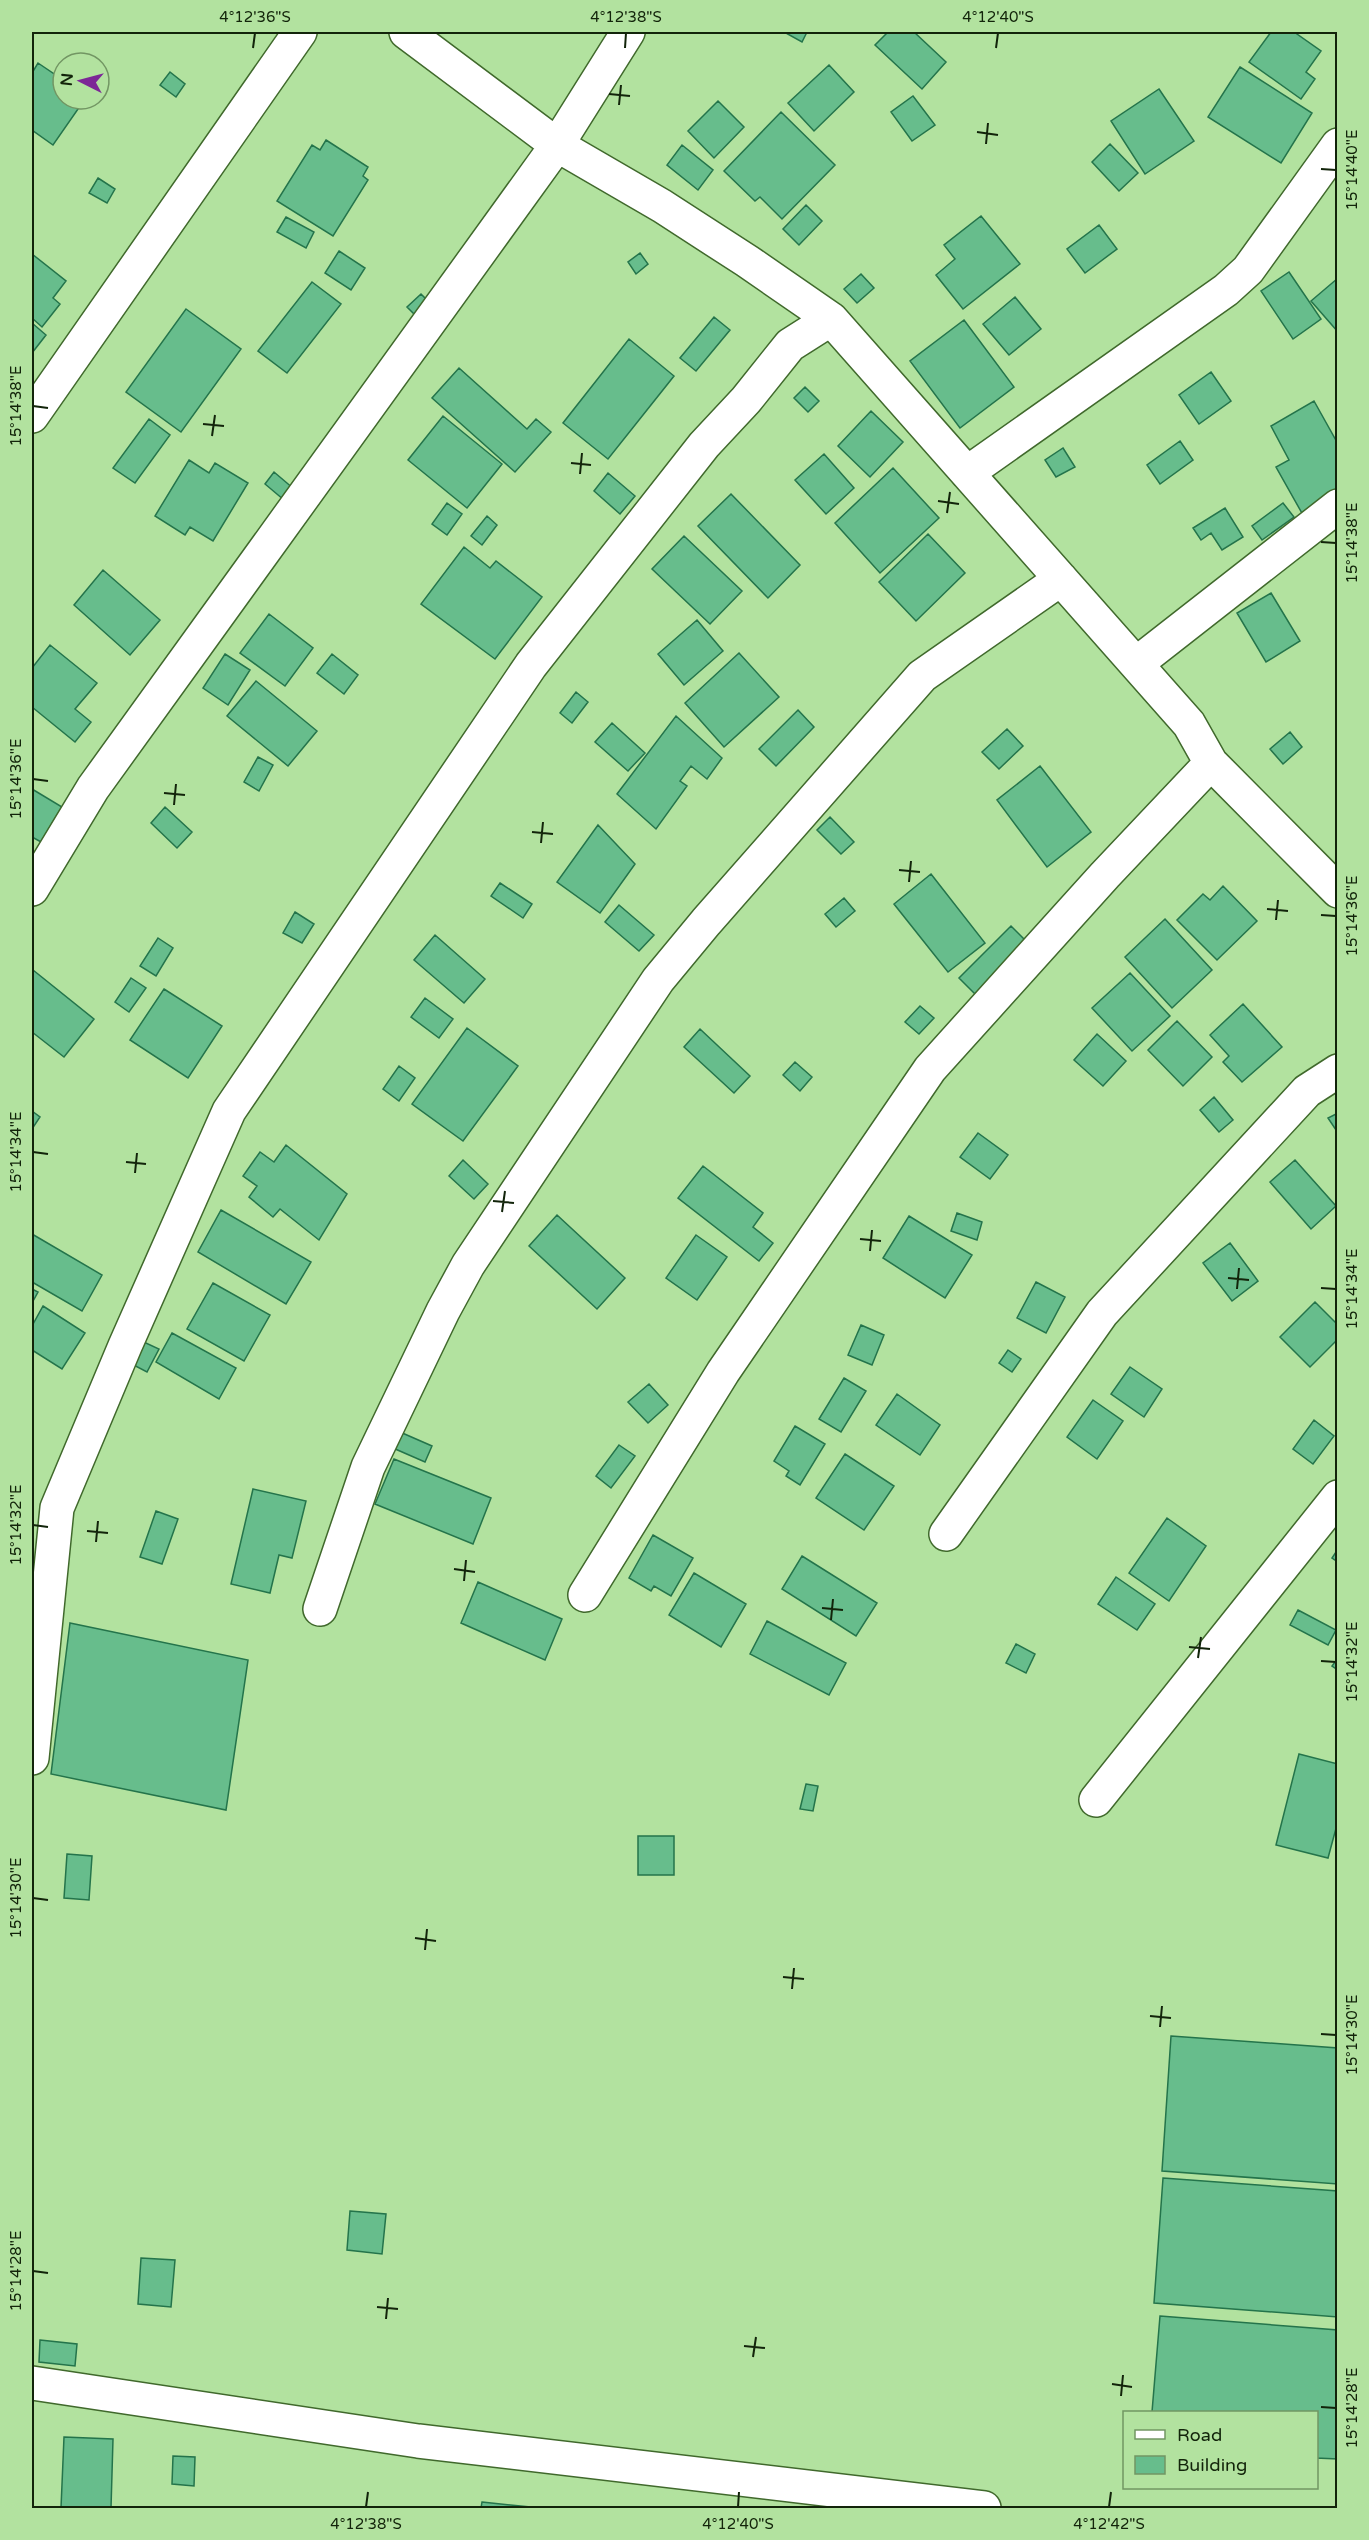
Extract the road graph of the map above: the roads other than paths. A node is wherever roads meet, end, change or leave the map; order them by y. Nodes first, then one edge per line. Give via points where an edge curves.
1 (300, 32) edge
2 (406, 32) edge
3 (628, 32) edge
4 (557, 145) junction
5 (1338, 145) edge
6 (831, 320) junction
7 (32, 416) edge
8 (967, 473) junction
9 (1338, 506) edge
10 (1061, 579) junction
11 (1136, 664) junction
12 (1210, 763) junction
13 (32, 889) edge
14 (1338, 891) edge
15 (1338, 1071) edge
16 (1338, 1497) edge
17 (946, 1534) dead end
18 (585, 1595) dead end
19 (320, 1609) dead end
20 (32, 1758) edge
21 (1095, 1800) dead end
22 (32, 2383) edge
23 (984, 2508) edge

1 - 7 street
2 - 4 street
3 - 4 street
4 - 6 street via 662,206
4 - 13 street via 93,788
5 - 8 street via 1248,270 1226,290
6 - 8 street
6 - 20 street via 790,345 704,445 531,665 229,1111 57,1508
8 - 10 street
9 - 11 street
10 - 11 street
10 - 19 street via 922,675 658,980 468,1265 368,1467
11 - 12 street via 1189,724
12 - 14 street
12 - 18 street via 930,1069 723,1372
15 - 17 street via 1307,1091 1102,1313
16 - 21 street
22 - 23 street via 418,2441

